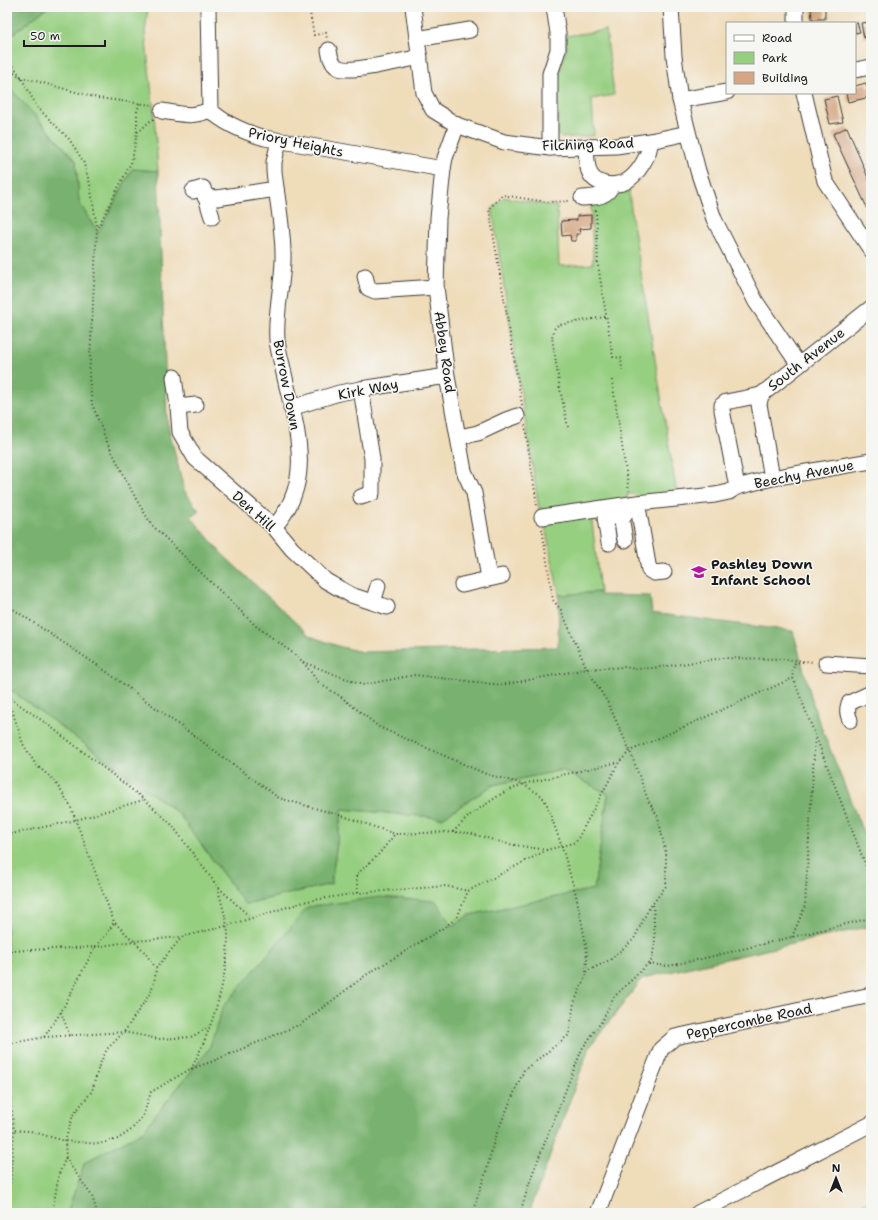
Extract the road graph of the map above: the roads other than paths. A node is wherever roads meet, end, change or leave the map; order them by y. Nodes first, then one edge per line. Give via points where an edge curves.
1 (208, 7) edge
2 (413, 7) edge
3 (554, 7) edge
4 (671, 7) edge
5 (796, 7) edge
6 (796, 22) edge
7 (470, 30) dead end
8 (417, 39) junction
9 (329, 50) road end
10 (420, 57) junction
11 (871, 67) edge
12 (856, 70) edge
13 (726, 92) edge
14 (804, 94) edge
15 (680, 100) junction
16 (210, 110) junction
17 (162, 111) road end
18 (457, 125) junction
19 (688, 133) junction
20 (279, 141) junction
21 (650, 141) junction
22 (586, 147) junction
23 (550, 148) junction
24 (442, 169) junction
25 (612, 186) junction
26 (276, 189) junction
27 (589, 197) road end
28 (212, 217) dead end
29 (871, 250) edge
30 (365, 276) dead end
31 (436, 287) junction
32 (871, 308) edge
33 (799, 365) junction
34 (447, 376) junction
35 (174, 377) dead end
36 (360, 389) junction
37 (761, 395) junction
38 (196, 405) dead end
39 (178, 407) junction
40 (291, 408) junction
41 (521, 416) road end
42 (459, 437) junction
43 (871, 462) edge
44 (772, 478) junction
45 (737, 487) junction
46 (372, 496) dead end
47 (637, 503) junction
48 (621, 516) junction
49 (542, 517) road end
50 (274, 527) junction
51 (625, 540) dead end
52 (609, 543) dead end
53 (664, 572) dead end
54 (462, 585) dead end
55 (378, 586) dead end
56 (373, 602) junction
57 (387, 607) dead end
58 (826, 664) road end
59 (871, 666) edge
60 (871, 693) edge
61 (850, 720) dead end
62 (871, 995) edge
63 (871, 1124) edge
64 (598, 1213) edge
65 (698, 1213) edge

1 - 16 street
2 - 8 street, Filching Road
3 - 23 street via 558,50 550,74
4 - 15 street
5 - 6 street
7 - 8 street
8 - 10 street, Filching Road
9 - 10 street via 330,58 340,69 371,67
10 - 18 street, Filching Road via 424,92 433,110
11 - 12 street
13 - 15 street
14 - 29 street via 825,181
15 - 19 street
16 - 17 street via 188,116
16 - 20 street, Priory Heights via 219,118 251,134
18 - 23 street, Filching Road via 504,142
18 - 24 street, Abbey Road
19 - 21 street, Filching Road
19 - 33 street via 714,219 756,302
20 - 24 street, Priory Heights
20 - 26 street, Burrow Down via 274,162
21 - 22 street, Filching Road
21 - 25 street via 650,148 636,173 625,182
22 - 23 street, Filching Road
22 - 25 street via 588,172 593,180
24 - 31 street, Abbey Road
25 - 27 street via 605,195
26 - 28 street via 217,198 199,194
26 - 40 street, Burrow Down via 283,242 277,340
30 - 31 street via 368,288 375,291
31 - 34 street, Abbey Road
32 - 33 street, South Avenue
33 - 37 street, South Avenue
34 - 36 street, Kirk Way
34 - 42 street, Abbey Road
35 - 39 street, Den Hill
36 - 40 street, Kirk Way
36 - 46 street via 372,459
37 - 44 street via 759,404
37 - 45 street via 722,405
38 - 39 street
39 - 50 street, Den Hill via 180,432 195,458
40 - 50 street, Burrow Down via 299,445 300,469 297,489 290,505
41 - 42 street via 478,433
42 - 54 street, Abbey Road via 464,471 474,493 496,577
43 - 44 street, Beechy Avenue
44 - 45 street, Beechy Avenue
45 - 47 street, Beechy Avenue via 715,496
47 - 48 street
47 - 49 street
47 - 53 street via 649,570 654,573
48 - 51 street
48 - 52 street via 606,518
50 - 56 street, Den Hill via 292,549 326,581 352,595
55 - 56 street
56 - 57 street, Den Hill
58 - 59 street
60 - 61 street via 849,704 847,709
62 - 64 street, Peppercombe Road via 675,1037 661,1050
63 - 65 street

